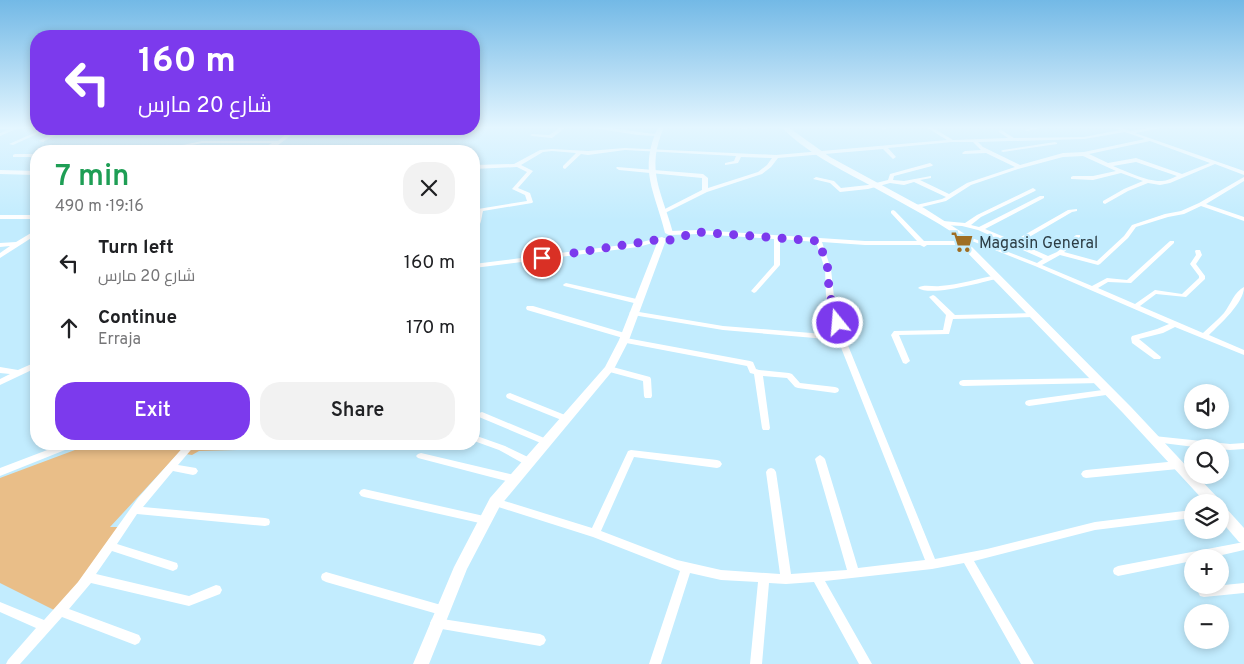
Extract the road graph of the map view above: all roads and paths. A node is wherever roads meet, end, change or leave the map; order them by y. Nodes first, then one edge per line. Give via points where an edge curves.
1 (530, 158) edge
2 (574, 158) edge
3 (652, 158) edge
4 (738, 158) edge
5 (775, 158) edge
6 (830, 158) edge
7 (999, 158) edge
8 (1050, 158) edge
9 (1093, 158) edge
10 (1200, 158) edge
11 (1214, 163) junction
12 (727, 164) dead end
13 (516, 165) junction
14 (930, 165) dead end
15 (1108, 165) junction
16 (480, 167) edge
17 (564, 167) dead end
18 (1019, 167) junction
19 (619, 168) dead end
20 (1123, 171) junction
21 (0, 172) edge
22 (651, 172) junction
23 (30, 173) edge
24 (1244, 173) edge
25 (1182, 176) junction
26 (929, 177) dead end
27 (1073, 178) dead end
28 (816, 179) dead end
29 (1244, 179) edge
30 (915, 180) junction
31 (890, 181) junction
32 (1148, 181) junction
33 (874, 185) junction
34 (1033, 190) dead end
35 (705, 192) junction
36 (950, 196) junction
37 (1042, 197) dead end
38 (1106, 202) dead end
39 (1201, 204) junction
40 (914, 207) junction
41 (480, 210) edge
42 (1075, 210) dead end
43 (662, 212) junction
44 (892, 212) dead end
45 (0, 217) edge
46 (30, 217) edge
47 (1244, 219) edge
48 (944, 224) junction
49 (966, 225) junction
50 (980, 229) junction
51 (30, 236) edge
52 (1078, 236) dead end
53 (666, 237) junction
54 (26, 238) junction
55 (777, 238) junction
56 (30, 239) edge
57 (819, 241) junction
58 (965, 242) junction
59 (1172, 242) dead end
60 (1014, 243) junction
61 (0, 244) edge
62 (15, 244) junction
63 (924, 244) junction
64 (1198, 251) dead end
65 (1059, 252) junction
66 (0, 256) edge
67 (1049, 259) junction
68 (480, 265) edge
69 (1037, 265) junction
70 (998, 277) junction
71 (566, 285) dead end
72 (921, 288) dead end
73 (1093, 288) junction
74 (1244, 290) edge
75 (754, 291) dead end
76 (933, 297) dead end
77 (636, 307) junction
78 (1136, 307) junction
79 (530, 308) dead end
80 (950, 315) junction
81 (1034, 315) junction
82 (1175, 324) junction
83 (1204, 336) junction
84 (625, 338) junction
85 (842, 338) junction
86 (1244, 352) edge
87 (1157, 357) dead end
88 (906, 361) dead end
89 (30, 368) edge
90 (609, 369) junction
91 (0, 370) edge
92 (19, 373) junction
93 (758, 373) junction
94 (1099, 381) junction
95 (0, 382) edge
96 (964, 383) dead end
97 (835, 390) dead end
98 (1110, 392) junction
99 (510, 396) dead end
100 (648, 396) dead end
101 (1028, 403) dead end
102 (482, 415) dead end
103 (567, 419) junction
104 (766, 428) dead end
105 (1154, 439) junction
106 (480, 440) edge
107 (546, 442) junction
108 (1244, 446) edge
109 (57, 450) edge
110 (186, 450) edge
111 (421, 456) dead end
112 (820, 459) dead end
113 (529, 462) junction
114 (717, 464) dead end
115 (1178, 465) junction
116 (171, 467) junction
117 (193, 471) dead end
118 (0, 472) edge
119 (771, 472) dead end
120 (1086, 474) dead end
121 (514, 479) junction
122 (364, 493) dead end
123 (1204, 494) edge
124 (495, 502) junction
125 (134, 510) junction
126 (1184, 515) edge
127 (484, 520) junction
128 (1229, 521) edge
129 (265, 522) dead end
130 (594, 533) junction
131 (1244, 538) edge
132 (111, 546) junction
133 (1244, 546) edge
134 (967, 558) junction
135 (932, 564) junction
136 (173, 566) dead end
137 (686, 568) junction
138 (1118, 571) dead end
139 (854, 574) junction
140 (88, 577) junction
141 (326, 577) dead end
142 (764, 577) junction
143 (817, 578) junction
144 (786, 579) junction
145 (1244, 588) edge
146 (216, 590) dead end
147 (1229, 590) edge
148 (0, 607) edge
149 (441, 610) junction
150 (61, 611) junction
151 (436, 623) junction
152 (46, 627) junction
153 (135, 639) dead end
154 (540, 640) dead end
155 (655, 662) dead end
156 (12, 664) edge
157 (420, 664) edge
158 (756, 664) edge
159 (866, 664) edge
160 (1028, 664) edge

1 - 13 street
2 - 17 street
3 - 22 main road
4 - 12 street via 736,162
5 - 35 street via 760,173
6 - 33 main road
7 - 18 street
8 - 18 street
9 - 15 street
10 - 11 street
11 - 24 street
11 - 25 street
13 - 16 street
13 - 41 street via 530,171 515,189 528,194 530,202
14 - 31 street via 892,175
15 - 20 street
15 - 25 street via 1134,160
18 - 36 street via 969,184
19 - 22 street
20 - 27 street via 1093,178
20 - 32 street
21 - 23 street
22 - 35 street via 702,176 705,178
22 - 43 main road
25 - 32 street via 1164,183
26 - 30 street
28 - 33 street via 832,182 840,190
29 - 39 street
30 - 31 street via 904,183
30 - 36 street
31 - 33 street
32 - 38 street
33 - 40 main road
34 - 49 street
35 - 43 street
36 - 40 street
37 - 50 street
39 - 47 street
39 - 65 street via 1134,226 1098,263
40 - 48 main road
42 - 60 street
43 - 53 main road
44 - 63 street
45 - 46 street
48 - 49 street
48 - 58 main road
49 - 50 street
50 - 60 street
51 - 54 street
52 - 65 street
53 - 55 street via 698,232
53 - 68 street
53 - 77 main road
54 - 56 street
54 - 62 street
55 - 57 street
55 - 75 street via 777,265
57 - 63 street
57 - 85 street
58 - 63 street
58 - 69 street
58 - 70 main road
59 - 73 street via 1129,282 1107,280
60 - 67 street
61 - 62 street
62 - 66 street
64 - 78 street via 1199,256 1193,264 1202,278 1184,296 1155,292
65 - 67 street
67 - 69 street
69 - 73 street
70 - 72 street via 978,279 958,288
70 - 81 main road
71 - 77 street
73 - 78 street
74 - 83 street via 1227,314
76 - 80 street
77 - 84 main road
77 - 85 street via 747,331
78 - 82 street
79 - 84 street
80 - 81 street
80 - 88 street via 946,332 895,335
81 - 94 main road
82 - 83 street
82 - 87 street via 1134,338
83 - 86 street
84 - 90 main road
84 - 93 street via 747,362
85 - 135 street
89 - 92 street
90 - 100 street via 647,379
90 - 103 main road
91 - 92 street
92 - 95 street
93 - 97 street via 789,376 798,385
93 - 104 street
94 - 96 street
94 - 98 main road
98 - 101 street
98 - 105 main road
99 - 103 street
102 - 107 street
103 - 107 main road
105 - 108 street
105 - 115 main road
106 - 113 street
107 - 113 main road
109 - 118 street
110 - 116 street
111 - 121 street
112 - 139 street
113 - 121 main road
114 - 130 street via 631,453
115 - 120 street
115 - 123 main road
116 - 117 street
116 - 125 street
119 - 144 street
121 - 124 main road
122 - 127 street
124 - 127 main road
124 - 130 street
125 - 129 street
125 - 132 street
126 - 134 street via 1095,526
127 - 149 main road
128 - 131 main road
130 - 137 street
132 - 136 street
132 - 140 street
133 - 138 street
134 - 135 street
134 - 160 street
135 - 139 street
137 - 142 street
137 - 155 street
139 - 143 street
140 - 146 street via 189,601
140 - 150 street
141 - 149 street
142 - 144 street
142 - 158 street
143 - 144 street
143 - 159 street
145 - 147 street
148 - 152 street
149 - 151 main road
150 - 152 street
150 - 153 street
151 - 154 street
151 - 157 main road
152 - 156 street

